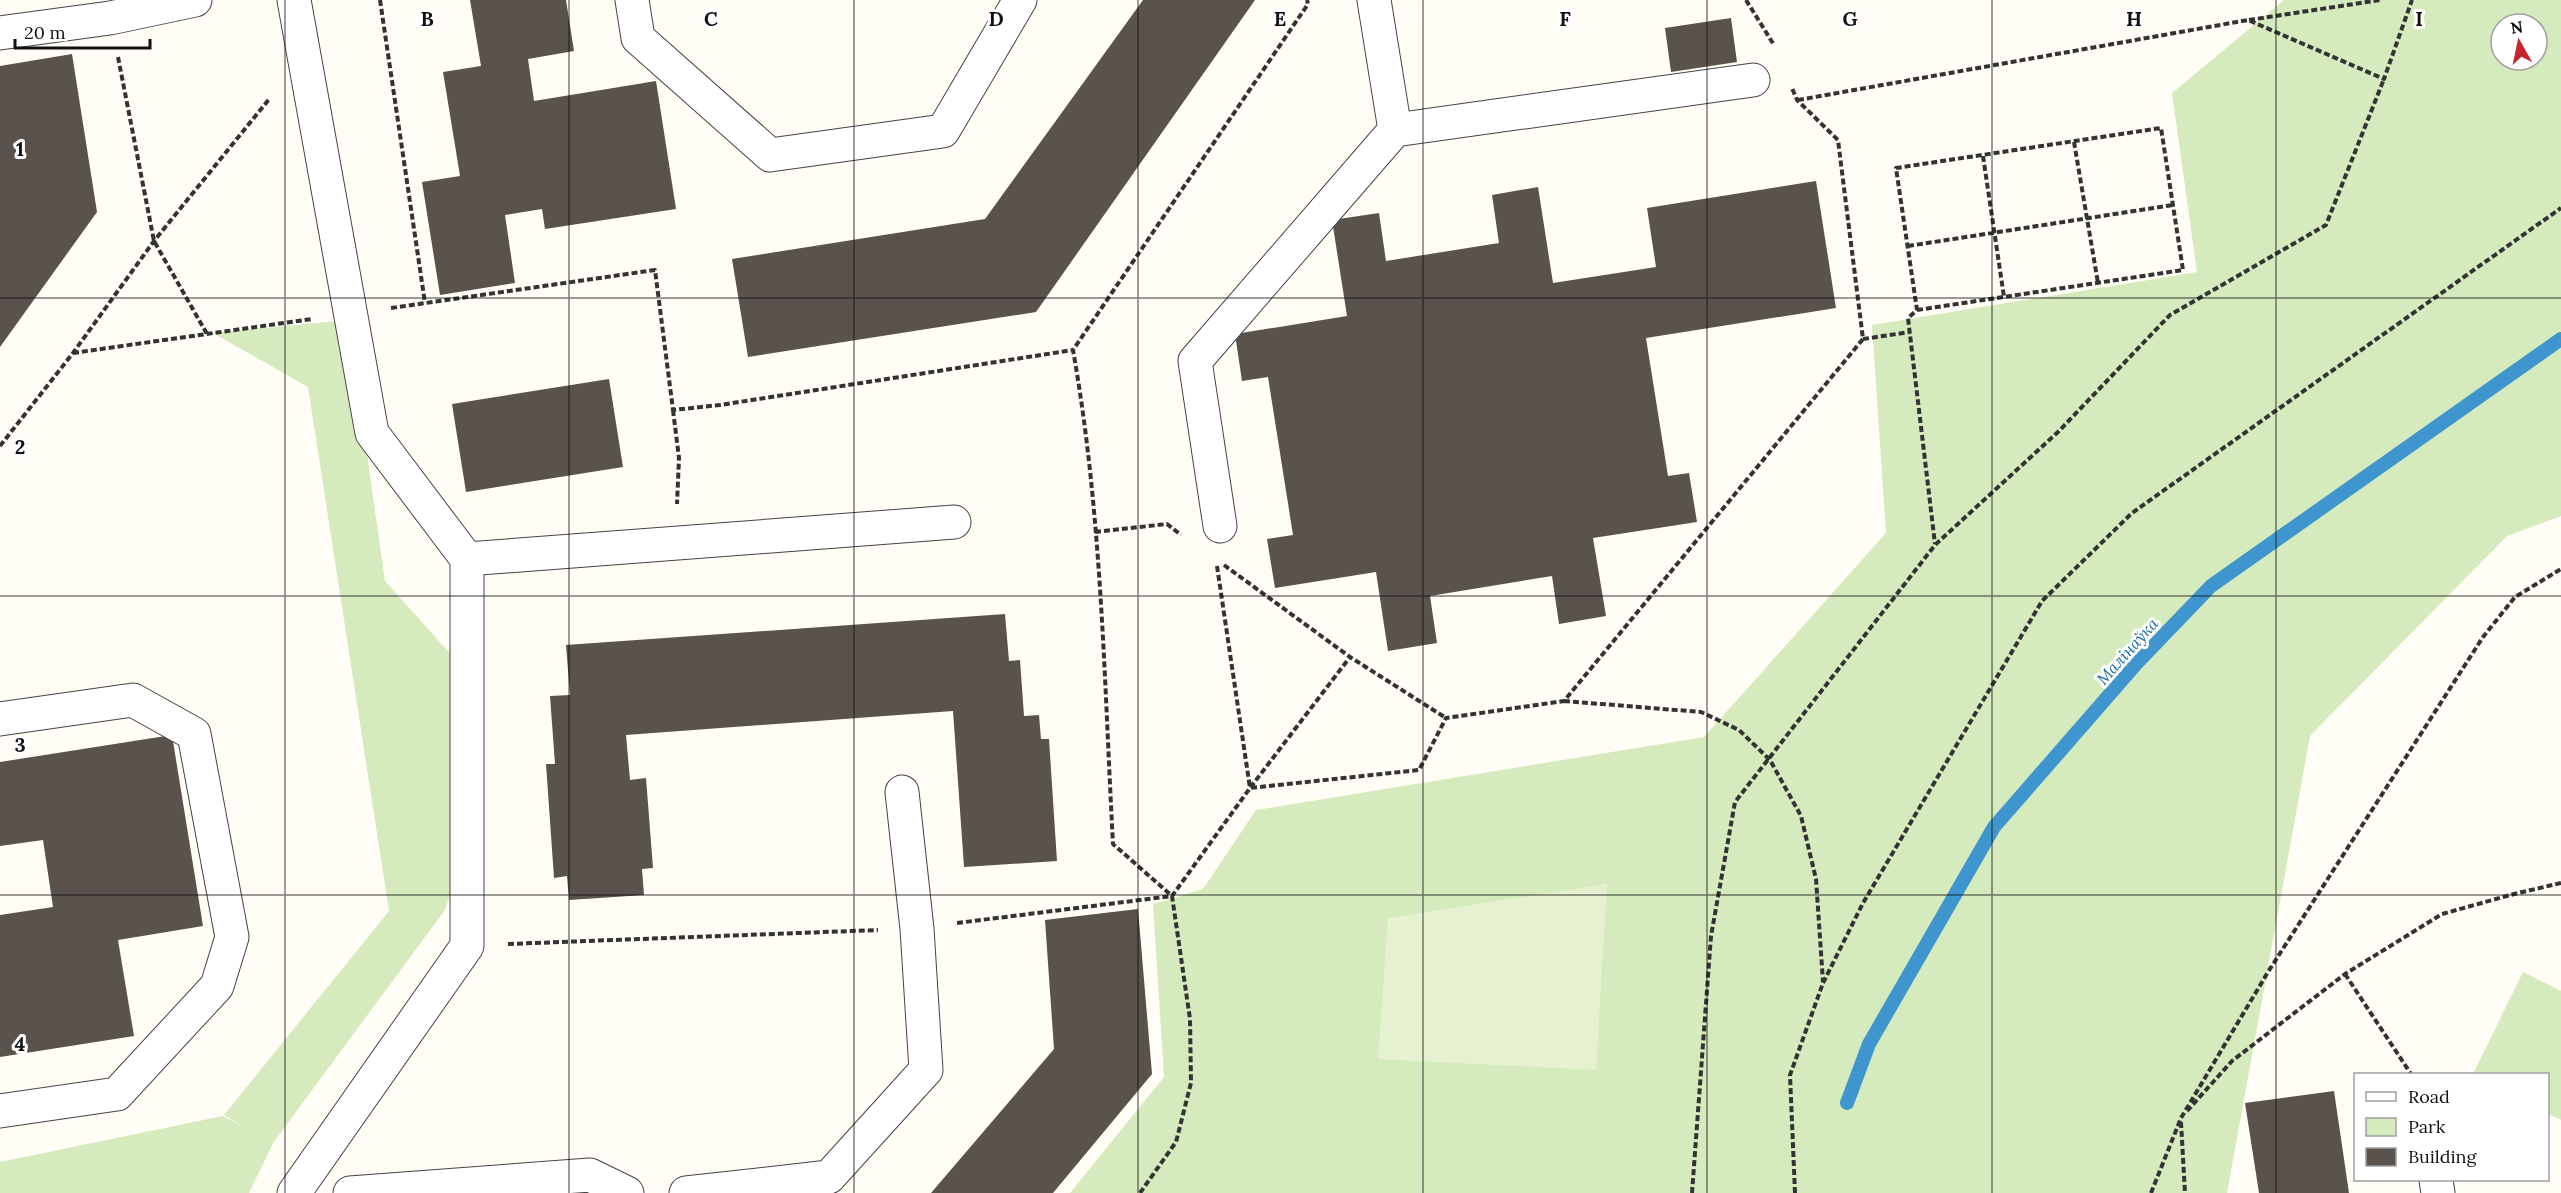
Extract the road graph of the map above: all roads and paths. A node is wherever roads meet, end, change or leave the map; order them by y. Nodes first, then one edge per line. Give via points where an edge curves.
1 (195, 0) edge
2 (294, 0) edge
3 (380, 0) edge
4 (632, 0) edge
5 (1020, 0) edge
6 (1307, 0) edge
7 (1374, 0) edge
8 (1746, 0) edge
9 (2380, 0) edge
10 (2412, 0) edge
11 (110, 18) junction
12 (2248, 20) junction
13 (0, 33) edge
14 (1780, 54) dead end
15 (304, 55) junction
16 (2385, 79) junction
17 (1753, 80) dead end
18 (1790, 82) dead end
19 (1797, 100) junction
20 (1395, 130) junction
21 (2073, 142) junction
22 (1983, 156) junction
23 (2173, 205) junction
24 (2561, 208) edge
25 (2086, 218) junction
26 (1995, 232) junction
27 (154, 241) junction
28 (1908, 246) junction
29 (655, 270) dead end
30 (2098, 283) junction
31 (2004, 297) junction
32 (425, 303) dead end
33 (1917, 310) junction
34 (1910, 332) junction
35 (207, 334) dead end
36 (1863, 339) junction
37 (1073, 350) junction
38 (673, 410) junction
39 (0, 446) edge
40 (679, 458) dead end
41 (954, 522) dead end
42 (1220, 526) dead end
43 (1095, 532) junction
44 (1186, 539) dead end
45 (1935, 545) junction
46 (467, 559) junction
47 (2561, 569) edge
48 (1350, 657) junction
49 (1564, 701) junction
50 (1446, 718) junction
51 (0, 719) edge
52 (1770, 760) junction
53 (1250, 788) junction
54 (902, 792) dead end
55 (2561, 884) edge
56 (1172, 896) junction
57 (917, 928) junction
58 (467, 946) junction
59 (2345, 974) junction
60 (1823, 983) junction
61 (2410, 1073) edge
62 (0, 1111) edge
63 (2181, 1118) junction
64 (294, 1193) edge
65 (350, 1193) edge
66 (627, 1193) edge
67 (686, 1193) edge
68 (1140, 1193) edge
69 (1692, 1193) edge
70 (1795, 1193) edge
71 (2151, 1193) edge
72 (2185, 1193) edge

1 - 11 lane
2 - 15 lane
3 - 32 path
4 - 5 lane via 638,38 770,155 943,131
6 - 37 path via 1308,4
7 - 20 lane
8 - 14 path
9 - 12 path
10 - 16 path
11 - 13 lane
11 - 27 path
12 - 16 path
12 - 19 path
15 - 27 path
15 - 46 lane via 372,433
16 - 45 path via 2326,225 2170,315 2058,432
17 - 20 lane
18 - 19 path
19 - 36 path via 1838,140
20 - 42 lane via 1195,361
21 - 22 path
21 - 23 path via 2161,128
21 - 25 path
22 - 26 path
22 - 28 path via 1896,168
23 - 25 path
23 - 30 path via 2183,270
24 - 60 path via 2132,513 2042,601 1863,903
25 - 26 path
25 - 30 path
26 - 28 path
26 - 31 path
27 - 35 path
27 - 39 path
28 - 33 path
29 - 38 path
30 - 31 path
31 - 33 path
33 - 34 path via 1908,318
34 - 36 path
34 - 45 path
36 - 49 path
37 - 38 path
37 - 43 path
38 - 40 path
41 - 46 lane
43 - 44 path via 1167,524
43 - 56 path via 1113,844
45 - 52 path
46 - 58 lane
47 - 63 path via 2515,597 2483,637 2268,972
48 - 50 path
48 - 53 path
48 - 53 path via 1216,560
49 - 50 path
49 - 52 path via 1701,712 1740,730
50 - 53 path via 1419,770
51 - 62 lane via 133,700 194,734 232,937 217,986 117,1094
52 - 60 path via 1802,816 1816,879
52 - 69 path via 1735,802 1711,936
53 - 56 path
54 - 57 lane
55 - 59 path via 2442,914
56 - 57 path
56 - 68 path via 1190,1019 1191,1083 1176,1142
57 - 58 path
57 - 67 lane via 926,1070 829,1177
58 - 64 lane
59 - 61 path
59 - 63 path via 2232,1061
60 - 70 path via 1790,1074
63 - 71 path
63 - 72 path
65 - 66 lane via 590,1175

